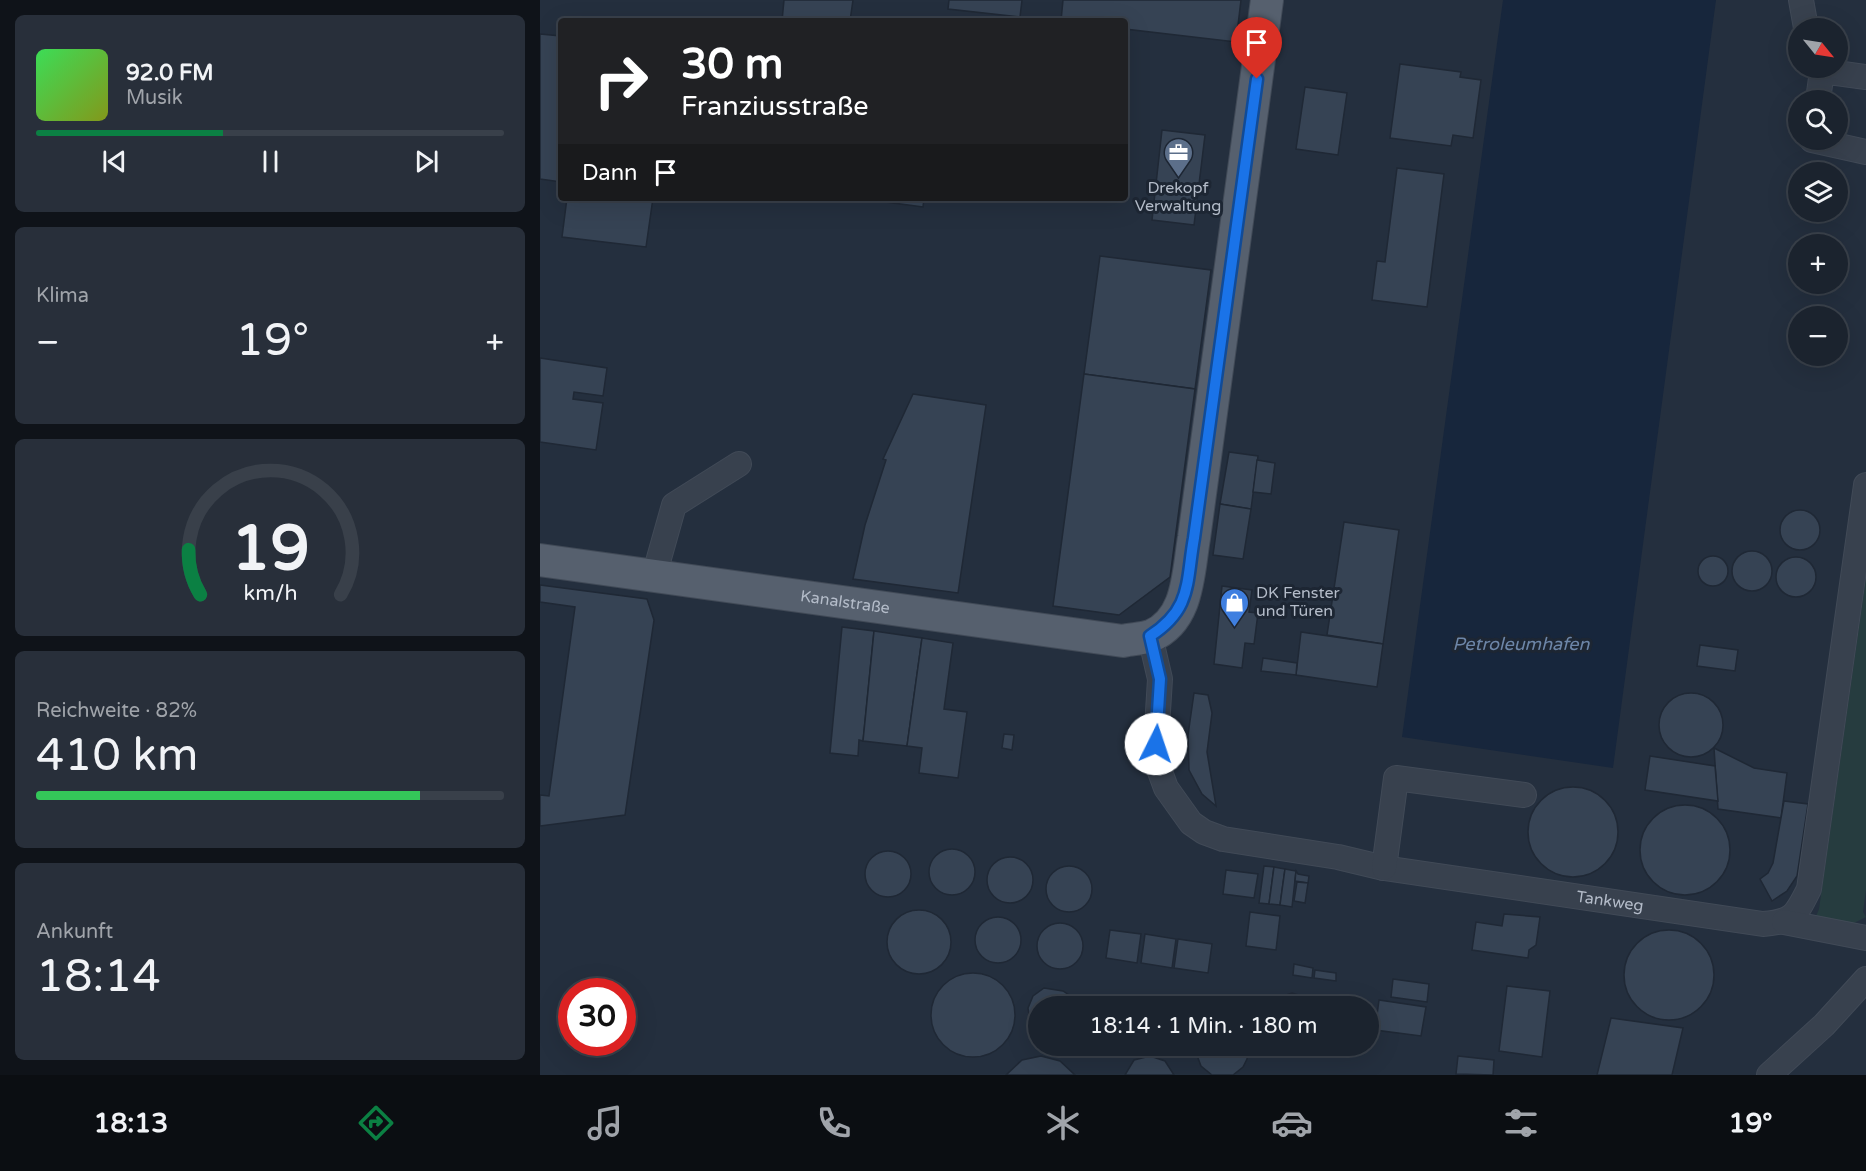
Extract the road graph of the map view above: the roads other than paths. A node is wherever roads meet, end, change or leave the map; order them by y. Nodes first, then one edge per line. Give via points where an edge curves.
1 (1267, 0) edge
2 (1801, 0) edge
3 (1804, 18) edge
4 (1848, 74) edge
5 (1866, 77) edge
6 (1848, 148) edge
7 (1866, 152) edge
8 (739, 464) dead end
9 (1866, 485) edge
10 (540, 560) edge
11 (654, 576) junction
12 (1150, 636) junction
13 (1524, 795) dead end
14 (1384, 868) junction
15 (1784, 922) junction
16 (1866, 938) edge
17 (1866, 980) edge
18 (1770, 1075) edge

1 - 12 main road via 1182,607 1169,624
2 - 3 street
4 - 5 street
6 - 7 street
8 - 11 street via 674,505
9 - 15 street via 1809,889 1792,918
10 - 11 main road, Kanalstraße
11 - 12 main road, Kanalstraße via 1123,641
12 - 14 street, Tankweg via 1160,679 1156,744 1160,769 1166,788 1191,823 1223,839
13 - 14 street via 1396,778
14 - 15 street, Tankweg via 1763,924
15 - 16 street, Tankweg
17 - 18 street

